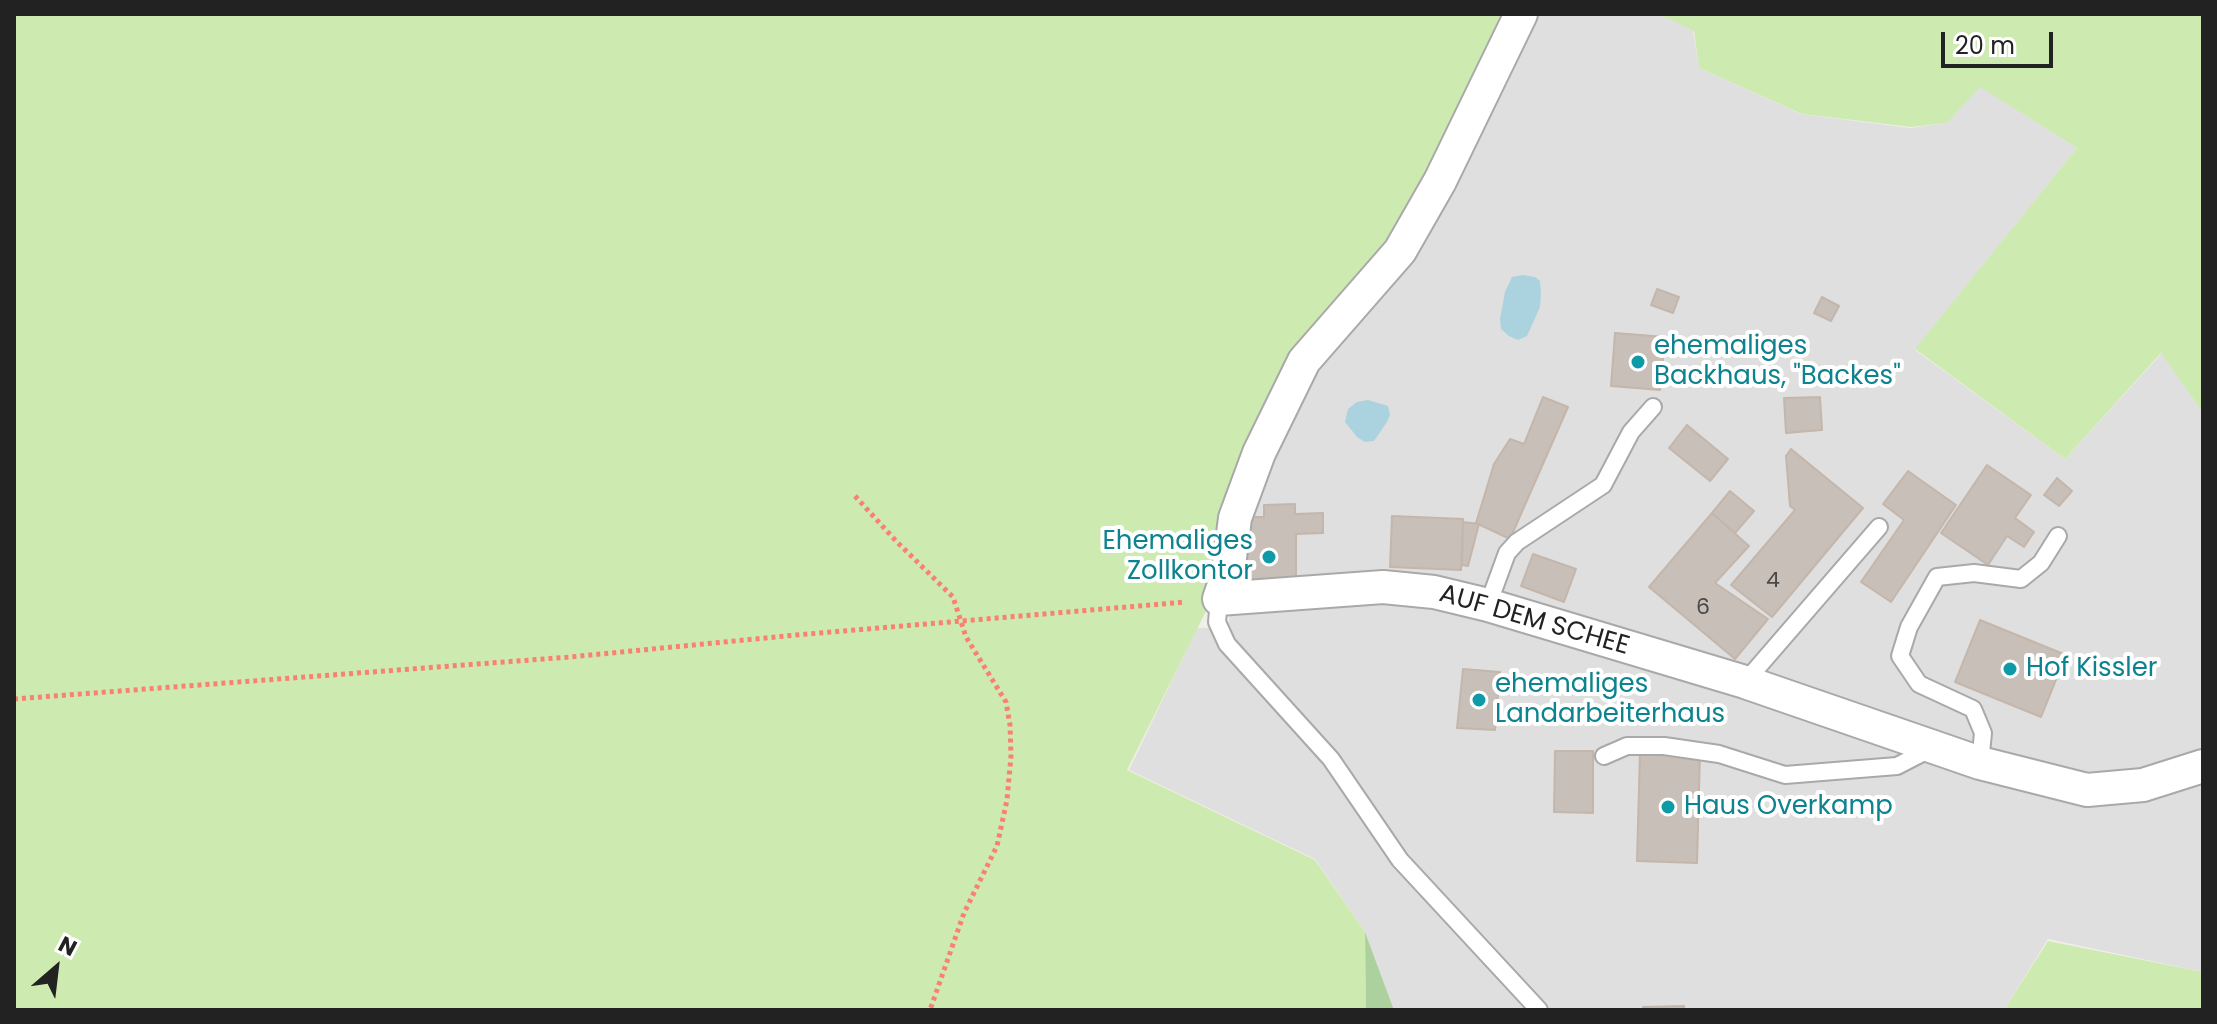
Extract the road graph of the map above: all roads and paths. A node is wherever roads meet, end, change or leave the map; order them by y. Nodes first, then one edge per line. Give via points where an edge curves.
1 (1521, 14) edge
2 (1653, 407) dead end
3 (855, 496) dead end
4 (1879, 527) dead end
5 (2058, 536) dead end
6 (1219, 599) junction
7 (1488, 605) junction
8 (962, 620) junction
9 (1745, 682) junction
10 (14, 699) edge
11 (1933, 748) junction
12 (1604, 756) dead end
13 (1980, 763) junction
14 (2203, 766) edge
15 (930, 1010) edge
16 (1539, 1010) edge

1 - 6 street via 1400,251 1304,361 1259,453 1235,518
2 - 7 lane via 1631,432 1603,485 1507,553
3 - 8 path via 953,597
4 - 9 lane
5 - 13 lane via 2041,563 2021,579 1974,573 1937,577 1909,627 1900,656 1919,684 1973,709 1983,733
6 - 7 street, AUF DEM SCHEE via 1383,587
6 - 8 path
6 - 16 lane via 1217,622 1227,644 1331,759 1400,860
7 - 9 street, AUF DEM SCHEE
8 - 10 path via 465,666
8 - 15 path via 966,637 1006,702 1011,756 997,846 964,913
9 - 11 street, AUF DEM SCHEE
11 - 12 lane via 1897,766 1785,775 1719,754 1664,746 1627,746
11 - 13 street, AUF DEM SCHEE
13 - 14 street, AUF DEM SCHEE via 2087,790 2143,785

